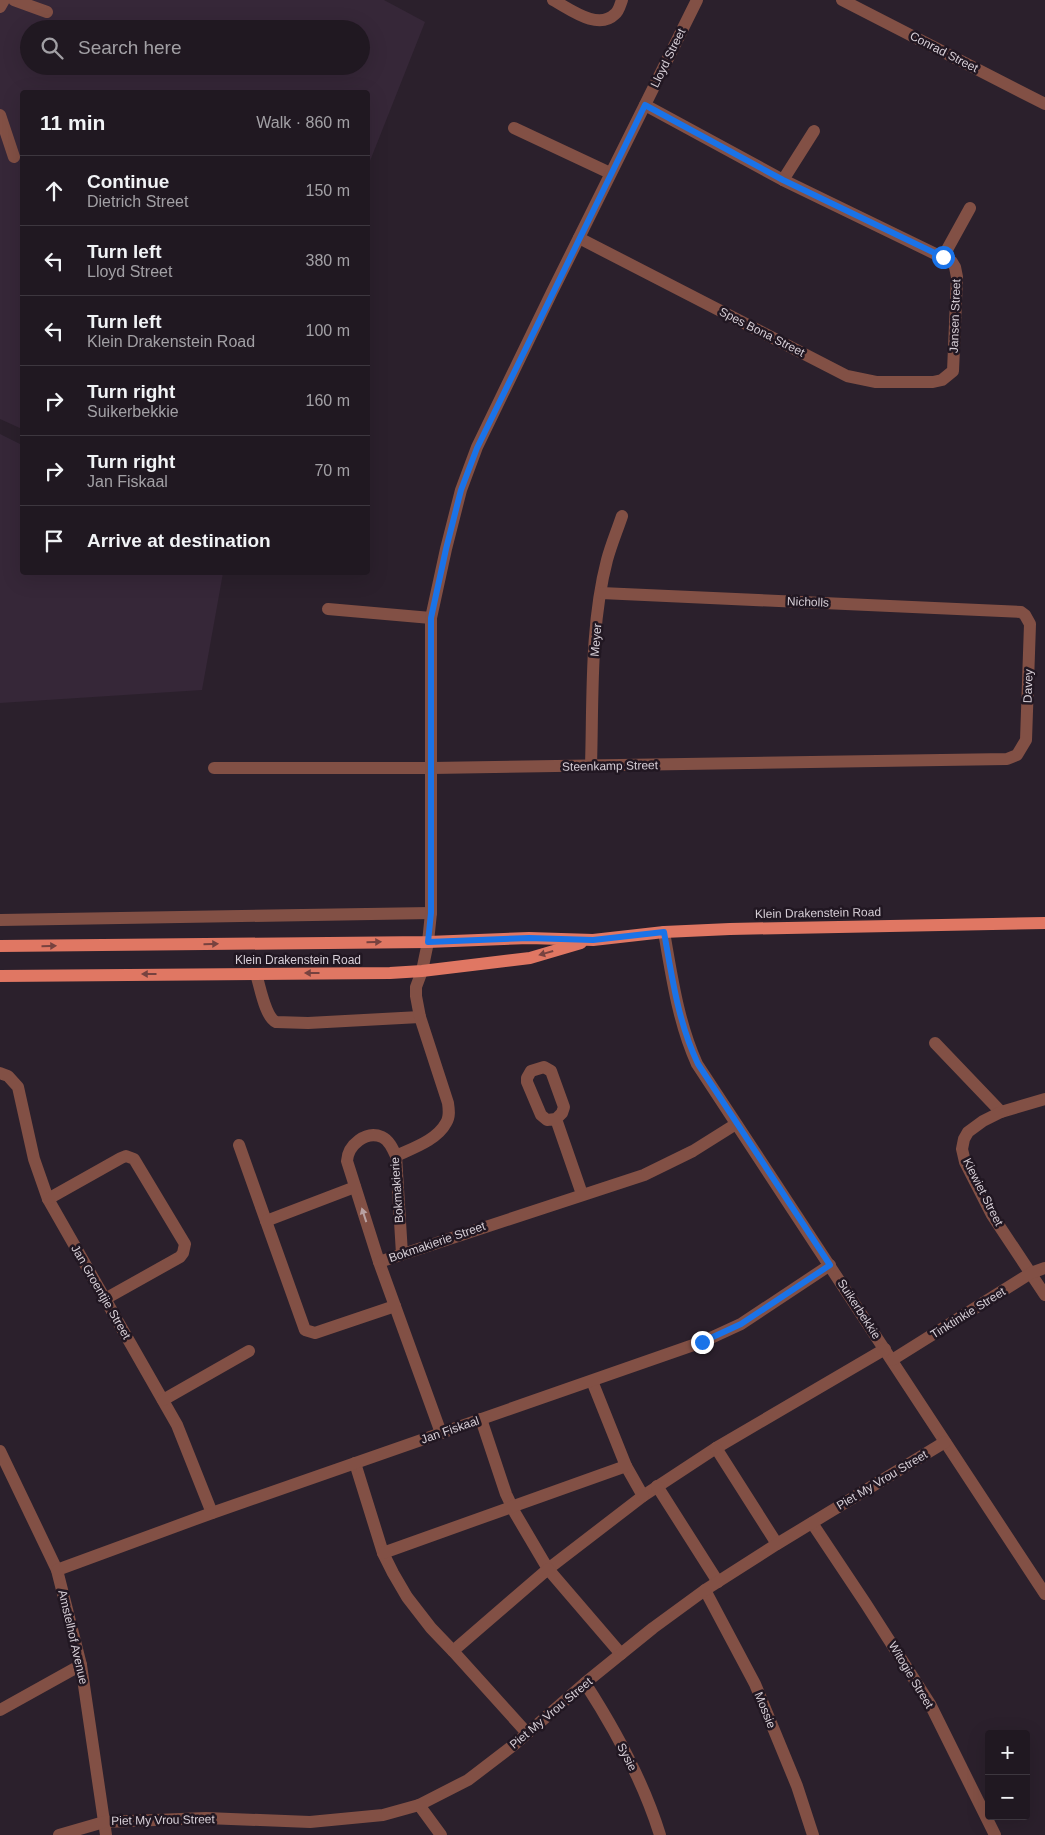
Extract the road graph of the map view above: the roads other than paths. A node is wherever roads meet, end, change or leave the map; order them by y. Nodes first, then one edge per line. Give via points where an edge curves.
1 (4, 0) edge
2 (14, 0) edge
3 (553, 0) edge
4 (622, 0) edge
5 (697, 0) edge
6 (842, 0) edge
7 (0, 7) edge
8 (46, 12) dead end
9 (1045, 104) edge
10 (645, 105) junction
11 (0, 115) edge
12 (514, 128) dead end
13 (814, 132) dead end
14 (14, 157) dead end
15 (610, 173) junction
16 (783, 180) junction
17 (970, 208) dead end
18 (579, 238) junction
19 (948, 259) junction
20 (953, 371) joint
21 (622, 516) dead end
22 (600, 593) junction
23 (328, 609) dead end
24 (1015, 611) joint
25 (431, 618) junction
26 (1007, 759) joint
27 (591, 766) junction
28 (214, 768) dead end
29 (432, 768) junction
30 (431, 913) junction
31 (0, 920) edge
32 (1045, 923) edge
33 (664, 932) junction
34 (593, 940) junction
35 (428, 942) junction
36 (0, 946) edge
37 (422, 971) junction
38 (256, 974) junction
39 (0, 976) edge
40 (420, 1017) junction
41 (935, 1044) dead end
42 (0, 1073) edge
43 (1045, 1099) edge
44 (1000, 1112) junction
45 (556, 1119) dead end
46 (736, 1124) junction
47 (239, 1145) dead end
48 (396, 1156) junction
49 (355, 1187) junction
50 (582, 1194) junction
51 (48, 1199) junction
52 (266, 1221) junction
53 (402, 1254) junction
54 (380, 1262) junction
55 (830, 1265) junction
56 (1045, 1268) edge
57 (1031, 1274) junction
58 (1045, 1295) edge
59 (105, 1300) junction
60 (395, 1306) junction
61 (249, 1352) dead end
62 (889, 1355) junction
63 (592, 1380) junction
64 (163, 1400) junction
65 (482, 1419) junction
66 (442, 1433) junction
67 (945, 1442) junction
68 (716, 1448) junction
69 (0, 1451) edge
70 (355, 1463) junction
71 (626, 1466) junction
72 (657, 1486) junction
73 (643, 1496) junction
74 (512, 1506) junction
75 (212, 1513) junction
76 (812, 1523) junction
77 (777, 1544) junction
78 (383, 1554) junction
79 (548, 1569) junction
80 (57, 1570) junction
81 (718, 1582) junction
82 (704, 1590) junction
83 (1045, 1594) edge
84 (453, 1651) junction
85 (621, 1654) junction
86 (81, 1665) junction
87 (585, 1683) junction
88 (0, 1710) edge
89 (527, 1733) junction
90 (419, 1805) junction
91 (104, 1822) junction
92 (59, 1835) edge
93 (106, 1835) edge
94 (441, 1835) edge
95 (660, 1835) edge
96 (812, 1835) edge
97 (995, 1835) edge

1 - 7 street
2 - 8 street
3 - 4 street via 597,21 605,21 617,13
5 - 10 street, Lloyd Street
6 - 9 street, Conrad Street
10 - 15 street, Lloyd Street
10 - 16 street
11 - 14 street
12 - 15 street
13 - 16 street
15 - 18 street, Lloyd Street
16 - 19 street
17 - 19 street
18 - 20 street, Spes Bona Street via 847,376 876,382 933,382 942,380
18 - 25 street, Lloyd Street via 477,448 461,490
19 - 20 street, Jansen Street via 958,276
21 - 22 street, Meyer
22 - 24 street, Nicholls
22 - 27 street, Meyer via 594,655
23 - 25 street
24 - 26 street, Davey via 1025,615 1030,624 1026,740 1017,755
25 - 29 street, Lloyd Street
26 - 27 street, Steenkamp Street
27 - 29 street, Steenkamp Street
28 - 29 street, Steenkamp Street
29 - 30 street, Lloyd Street
30 - 31 street
30 - 35 street, Lloyd Street
32 - 33 main road, Klein Drakenstein Road
33 - 34 main road, Klein Drakenstein Road
33 - 46 street, Suikerbekkie via 687,1042
34 - 35 main road, Klein Drakenstein Road via 529,938
34 -> 37 main road, Klein Drakenstein Road via 530,958
36 -> 35 main road, Klein Drakenstein Road
35 - 37 street, Lloyd Street
37 -> 38 main road, Klein Drakenstein Road
37 - 40 street, Lloyd Street via 416,987
38 -> 39 main road, Klein Drakenstein Road
38 - 40 street via 268,1015 276,1022
40 - 48 street, Lloyd Street via 449,1114 440,1130
41 - 44 street
42 - 51 street, Jan Groentjie Street via 8,1076 18,1087 34,1159
43 - 44 street, Kiewiet Street
44 - 57 street, Kiewiet Street via 968,1132 962,1149 965,1162 992,1215
45 - 50 street
46 - 50 street, Bokmakierie Street via 666,1166
46 - 55 street, Suikerbekkie
47 - 52 street
48 - 49 street, Bokmakierie via 392,1146 382,1137 372,1136 354,1143 347,1161
48 - 53 street, Bokmakierie
49 - 52 street
54 -> 49 street, Bokmakierie
50 - 53 street, Bokmakierie Street
51 - 59 street, Jan Groentjie Street
51 - 59 street via 130,1156 185,1244 180,1257
52 - 60 street via 304,1330 314,1333
53 - 54 street, Bokmakierie Street
54 - 60 street, Bokmakierie Street
55 - 62 street, Suikerbekkie
55 - 63 street, Jan Fiskaal via 741,1324 702,1342
56 - 57 street, Tinktinkie Street
57 - 58 street, Kiewiet Street
57 - 62 street, Tinktinkie Street
59 - 64 street, Jan Groentjie Street
60 - 66 street, Bokmakierie Street
61 - 64 street
62 - 67 street, Suikerbekkie
62 - 68 street, Tinktinkie Street
63 - 65 street, Jan Fiskaal
63 - 71 street
64 - 75 street, Jan Groentjie Street via 177,1425
65 - 66 street, Jan Fiskaal
65 - 74 street
66 - 70 street, Jan Fiskaal
67 - 76 street, Piet My Vrou Street
67 - 83 street, Suikerbekkie
68 - 72 street, Tinktinkie Street
68 - 77 street
69 - 80 street, Amstelhof Avenue
70 - 75 street, Jan Fiskaal
70 - 78 street
71 - 73 street
71 - 74 street
72 - 73 street, Tinktinkie Street
72 - 81 street
73 - 79 street, Tinktinkie Street
74 - 78 street
74 - 79 street
75 - 80 street, Jan Fiskaal
76 - 77 street, Piet My Vrou Street
76 - 97 street, Witogie Street via 930,1704
77 - 81 street, Piet My Vrou Street
78 - 84 street via 407,1597
79 - 84 street, Tinktinkie Street
79 - 85 street
80 - 86 street, Amstelhof Avenue
81 - 82 street, Piet My Vrou Street
82 - 85 street, Piet My Vrou Street
82 - 96 street, Mossie via 755,1684 797,1786
84 - 89 street
85 - 87 street, Piet My Vrou Street
86 - 88 street
86 - 91 street, Amstelhof Avenue
87 - 89 street, Piet My Vrou Street
87 - 95 street, Sysie via 631,1762
89 - 90 street, Piet My Vrou Street via 468,1780
90 - 91 street, Piet My Vrou Street via 383,1815 310,1822 206,1818
90 - 94 street
91 - 92 street, Piet My Vrou Street
91 - 93 street, Amstelhof Avenue

